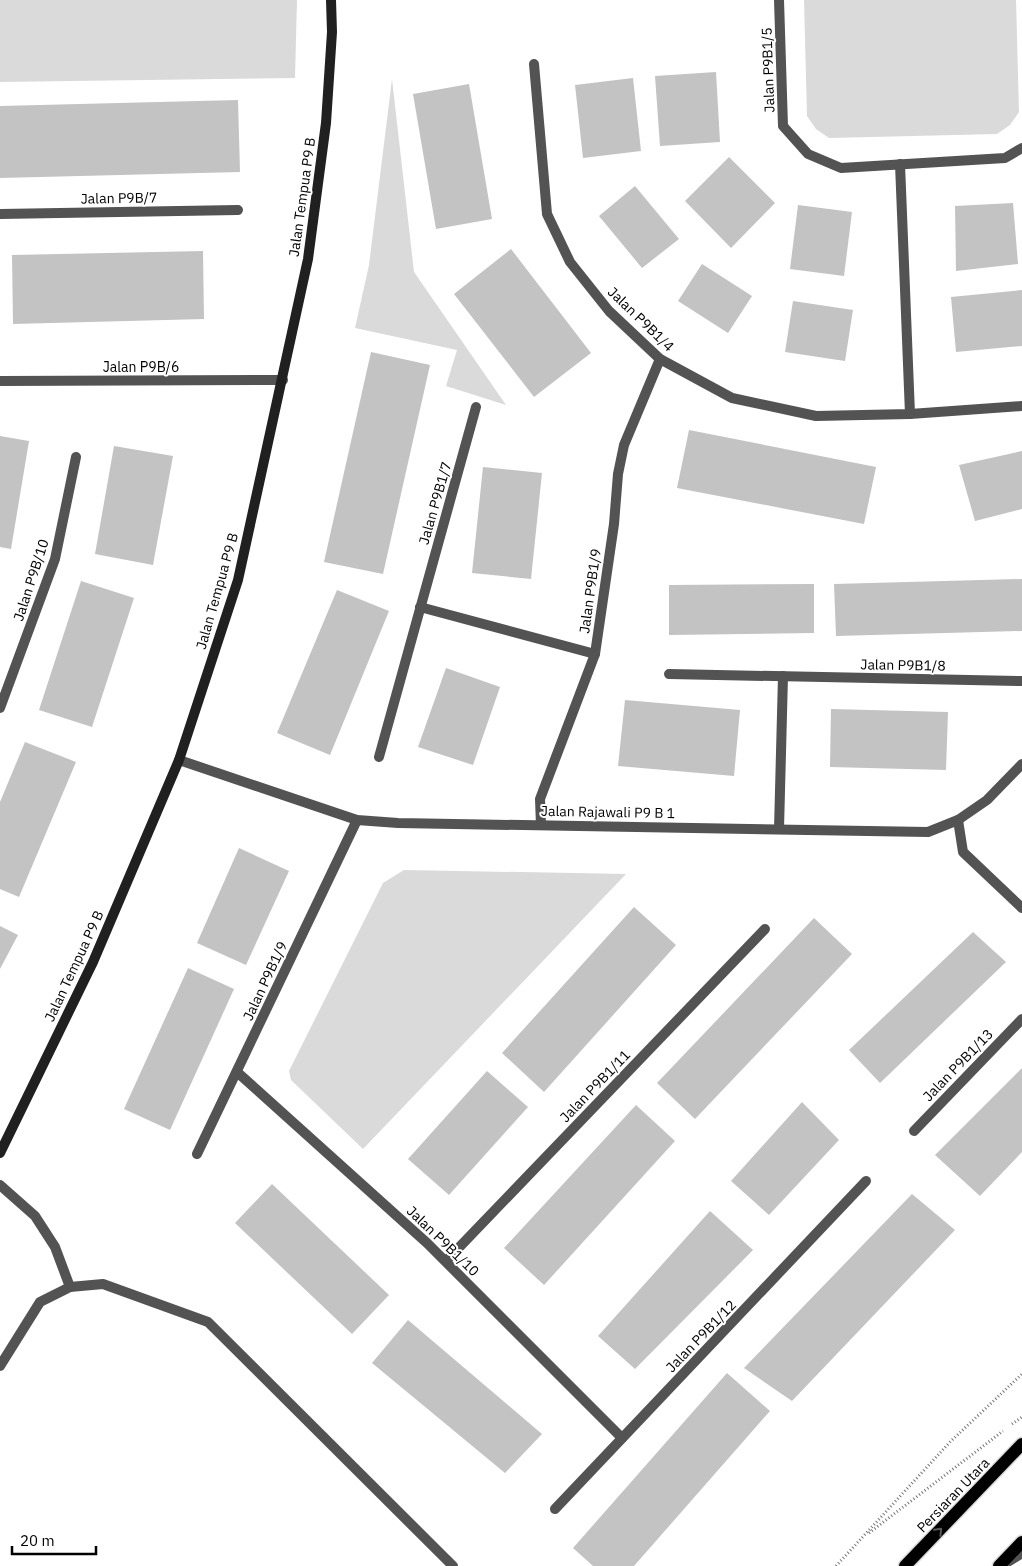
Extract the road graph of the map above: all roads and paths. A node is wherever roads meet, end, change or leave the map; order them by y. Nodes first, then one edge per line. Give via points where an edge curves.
1 (330, 0) edge
2 (779, 0) edge
3 (534, 64) dead end
4 (1022, 148) edge
5 (900, 164) junction
6 (238, 210) dead end
7 (0, 214) edge
8 (660, 359) junction
9 (282, 380) junction
10 (0, 381) edge
11 (1022, 406) edge
12 (476, 407) dead end
13 (910, 414) junction
14 (76, 457) dead end
15 (420, 607) junction
16 (594, 654) junction
17 (669, 674) dead end
18 (783, 676) junction
19 (1022, 680) edge
20 (0, 708) edge
21 (379, 757) dead end
22 (179, 760) junction
23 (1022, 764) edge
24 (357, 820) junction
25 (958, 820) junction
26 (541, 825) junction
27 (779, 829) junction
28 (1022, 908) edge
29 (765, 929) dead end
30 (1022, 1019) edge
31 (237, 1072) junction
32 (914, 1131) dead end
33 (0, 1152) edge
34 (197, 1154) dead end
35 (866, 1181) dead end
36 (0, 1185) edge
37 (446, 1262) junction
38 (70, 1287) junction
39 (0, 1366) edge
40 (1022, 1374) edge
41 (1022, 1417) edge
42 (622, 1438) junction
43 (1022, 1444) edge
44 (555, 1508) dead end
45 (860, 1540) junction
46 (1022, 1542) edge
47 (1022, 1553) edge
48 (453, 1566) edge
49 (836, 1566) edge
50 (905, 1566) edge
51 (1001, 1566) edge

1 - 9 street, Jalan Tempua P9 B via 332,32 326,123 308,260
2 - 5 street, Jalan P9B1/5 via 783,126 808,154 841,168
3 - 8 street, Jalan P9B1/4 via 547,214 570,262 609,311
4 - 5 street, Jalan P9B1/5 via 1005,158
5 - 13 street
6 - 7 street, Jalan P9B/7
8 - 13 street, Jalan P9B1/4 via 732,398 816,416
8 - 16 street, Jalan P9B1/9 via 624,445
9 - 10 street, Jalan P9B/6
9 - 22 street, Jalan Tempua P9 B via 238,580
11 - 13 street, Jalan P9B1/4
12 - 15 street, Jalan P9B1/7
14 - 20 street, Jalan P9B/10 via 55,559
15 - 16 street
15 - 21 street, Jalan P9B1/7
16 - 26 street, Jalan P9B1/9 via 540,800
17 - 18 street, Jalan P9B1/8
18 - 19 street, Jalan P9B1/8
18 - 27 street
22 - 24 street, Jalan Rajawali P9 B 1
22 - 33 street, Jalan Tempua P9 B via 93,962
23 - 25 street, Jalan Rajawali P9 B 1 via 987,800
24 - 26 street, Jalan Rajawali P9 B 1
24 - 31 street, Jalan P9B1/9
25 - 27 street, Jalan Rajawali P9 B 1 via 928,832
25 - 28 street via 963,852
26 - 27 street, Jalan Rajawali P9 B 1
29 - 37 street, Jalan P9B1/11
30 - 32 street, Jalan P9B1/13
31 - 34 street, Jalan P9B1/9
31 - 37 street, Jalan P9B1/10
35 - 42 street, Jalan P9B1/12
36 - 38 street via 35,1216 55,1247
37 - 42 street, Jalan P9B1/10
38 - 39 street via 40,1302
38 - 48 street via 103,1284 208,1322
40 - 45 path via 950,1442
41 - 45 path
42 - 44 street, Jalan P9B1/12
50 -> 43 main road, Persiaran Utara
45 - 49 path
46 - 51 main road
47 - 51 street

